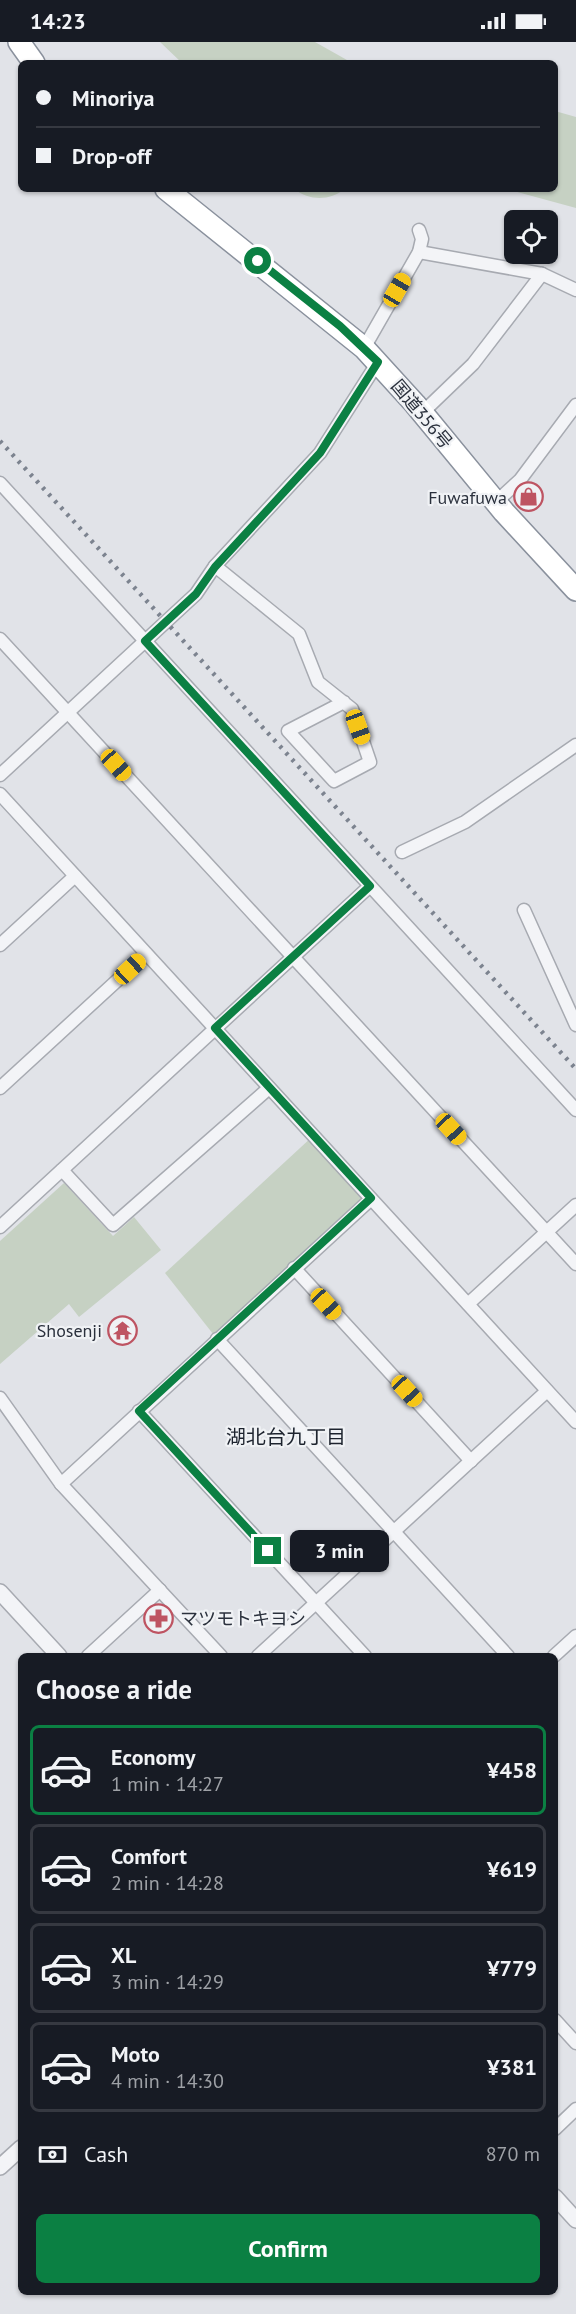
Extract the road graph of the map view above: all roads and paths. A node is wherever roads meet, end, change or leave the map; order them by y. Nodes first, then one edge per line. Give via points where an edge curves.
1 (19, 42) edge
2 (32, 60) edge
3 (170, 192) edge
4 (419, 230) dead end
5 (419, 252) junction
6 (542, 274) junction
7 (576, 290) edge
8 (371, 355) junction
9 (576, 405) edge
10 (422, 413) junction
11 (0, 483) edge
12 (496, 502) junction
13 (215, 567) junction
14 (576, 591) edge
15 (0, 639) edge
16 (145, 641) junction
17 (344, 702) junction
18 (68, 712) junction
19 (576, 745) edge
20 (0, 775) edge
21 (0, 794) edge
22 (402, 852) dead end
23 (75, 876) junction
24 (370, 886) junction
25 (524, 910) dead end
26 (0, 945) edge
27 (146, 954) junction
28 (293, 958) junction
29 (576, 1025) edge
30 (215, 1028) junction
31 (0, 1088) edge
32 (269, 1088) junction
33 (576, 1110) edge
34 (62, 1170) junction
35 (371, 1198) junction
36 (576, 1205) edge
37 (0, 1227) edge
38 (546, 1232) junction
39 (576, 1264) edge
40 (294, 1268) junction
41 (468, 1304) junction
42 (218, 1339) junction
43 (547, 1390) junction
44 (0, 1398) edge
45 (139, 1411) junction
46 (576, 1422) edge
47 (471, 1461) junction
48 (61, 1484) junction
49 (395, 1531) junction
50 (160, 1590) junction
51 (0, 1592) edge
52 (316, 1603) junction
53 (576, 1636) edge
54 (56, 1653) edge
55 (91, 1653) edge
56 (218, 1653) edge
57 (261, 1653) edge
58 (362, 1653) edge
59 (505, 1653) edge
60 (557, 1653) edge
61 (558, 2023) edge
62 (576, 2043) edge
63 (576, 2109) edge
64 (558, 2126) edge
65 (18, 2151) edge
66 (0, 2167) edge
67 (558, 2200) edge
68 (576, 2220) edge

1 - 2 highway
3 - 8 highway, 国道356号
4 - 5 street
5 - 6 street
5 - 8 street
6 - 7 street
6 - 10 street via 473,364
8 - 10 highway, 国道356号
8 - 13 street via 320,453
9 - 12 street via 520,480
10 - 12 highway, 国道356号
11 - 16 street
12 - 14 highway, 国道356号
13 - 16 street via 196,594
13 - 17 street via 298,634 318,682
15 - 18 street
16 - 18 street
16 - 24 street
17 - 17 street via 352,709 370,762 334,781 288,731
18 - 20 street
18 - 28 street
19 - 22 street via 465,822
21 - 23 street
23 - 26 street
23 - 27 street
24 - 28 street
24 - 33 street
25 - 29 street
27 - 30 street
27 - 31 street
28 - 30 street
28 - 38 street
30 - 32 street
30 - 34 street
32 - 34 street via 113,1225
32 - 35 street
34 - 37 street
35 - 40 street
35 - 41 street
36 - 38 street
38 - 39 street
38 - 41 street
40 - 42 street
40 - 47 street
41 - 43 street
42 - 45 street
42 - 49 street
43 - 46 street
43 - 47 street
44 - 48 street
45 - 48 street
45 - 52 street
47 - 49 street
48 - 50 street
49 - 52 street
49 - 59 street
50 - 55 street
50 - 56 street
51 - 54 street
52 - 57 street
52 - 58 street
53 - 60 street
61 - 62 street
63 - 64 street
65 - 66 street
67 - 68 street

